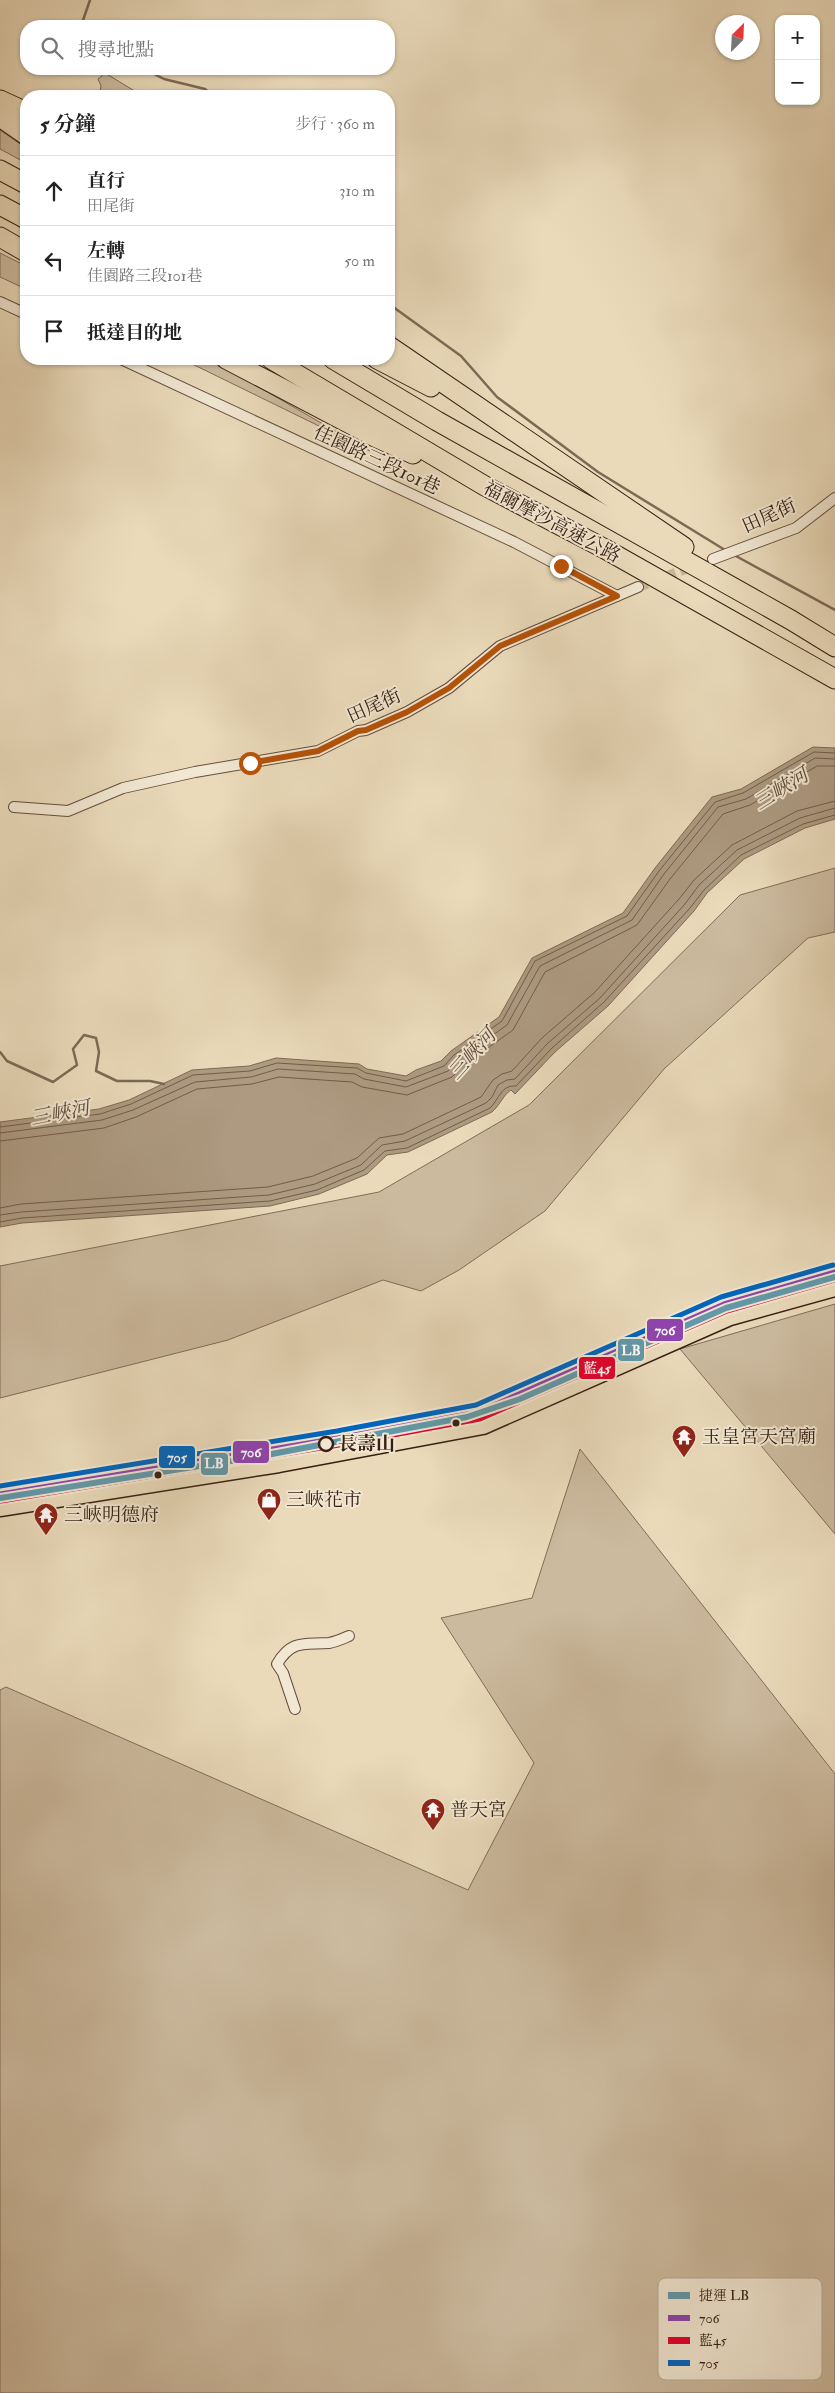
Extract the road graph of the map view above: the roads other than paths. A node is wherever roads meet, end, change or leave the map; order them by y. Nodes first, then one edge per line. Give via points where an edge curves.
1 (0, 100) edge
2 (20, 109) edge
3 (0, 117) edge
4 (20, 131) edge
5 (0, 170) edge
6 (20, 181) edge
7 (0, 205) edge
8 (20, 217) edge
9 (0, 238) edge
10 (0, 244) edge
11 (20, 250) edge
12 (20, 252) edge
13 (0, 302) edge
14 (20, 311) edge
15 (395, 350) edge
16 (134, 365) edge
17 (237, 365) edge
18 (281, 365) edge
19 (343, 365) edge
20 (388, 365) edge
21 (528, 441) junction
22 (485, 486) junction
23 (835, 498) edge
24 (713, 559) dead end
25 (638, 588) tunnel mouth
26 (617, 596) junction
27 (791, 620) junction
28 (835, 647) edge
29 (835, 679) edge
30 (14, 807) dead end
31 (835, 1272) edge
32 (835, 1288) edge
33 (0, 1494) edge
34 (0, 1508) edge
35 (348, 1636) dead end
36 (295, 1709) dead end

1 - 2 highway
3 - 4 highway
5 - 6 highway
7 - 8 highway
9 - 11 highway
10 - 12 highway
13 - 14 street
15 - 21 highway
16 - 26 street, 佳園路三段101巷 via 514,542
17 - 22 highway via 377,438
18 - 22 highway, 福爾摩沙高速公路
19 - 27 highway, 福爾摩沙高速公路
20 - 21 highway
21 - 27 highway
22 - 29 highway, 福爾摩沙高速公路
23 - 24 street, 田尾街 via 796,528
25 - 26 street, 田尾街
26 - 30 street, 田尾街 via 500,646 449,688 407,712 318,751 123,788 68,811
27 - 28 highway, 福爾摩沙高速公路
31 - 33 main road via 724,1304 478,1412
32 - 34 main road via 730,1317 483,1426 279,1464
35 - 36 street via 332,1643 298,1643 282,1655 277,1664

